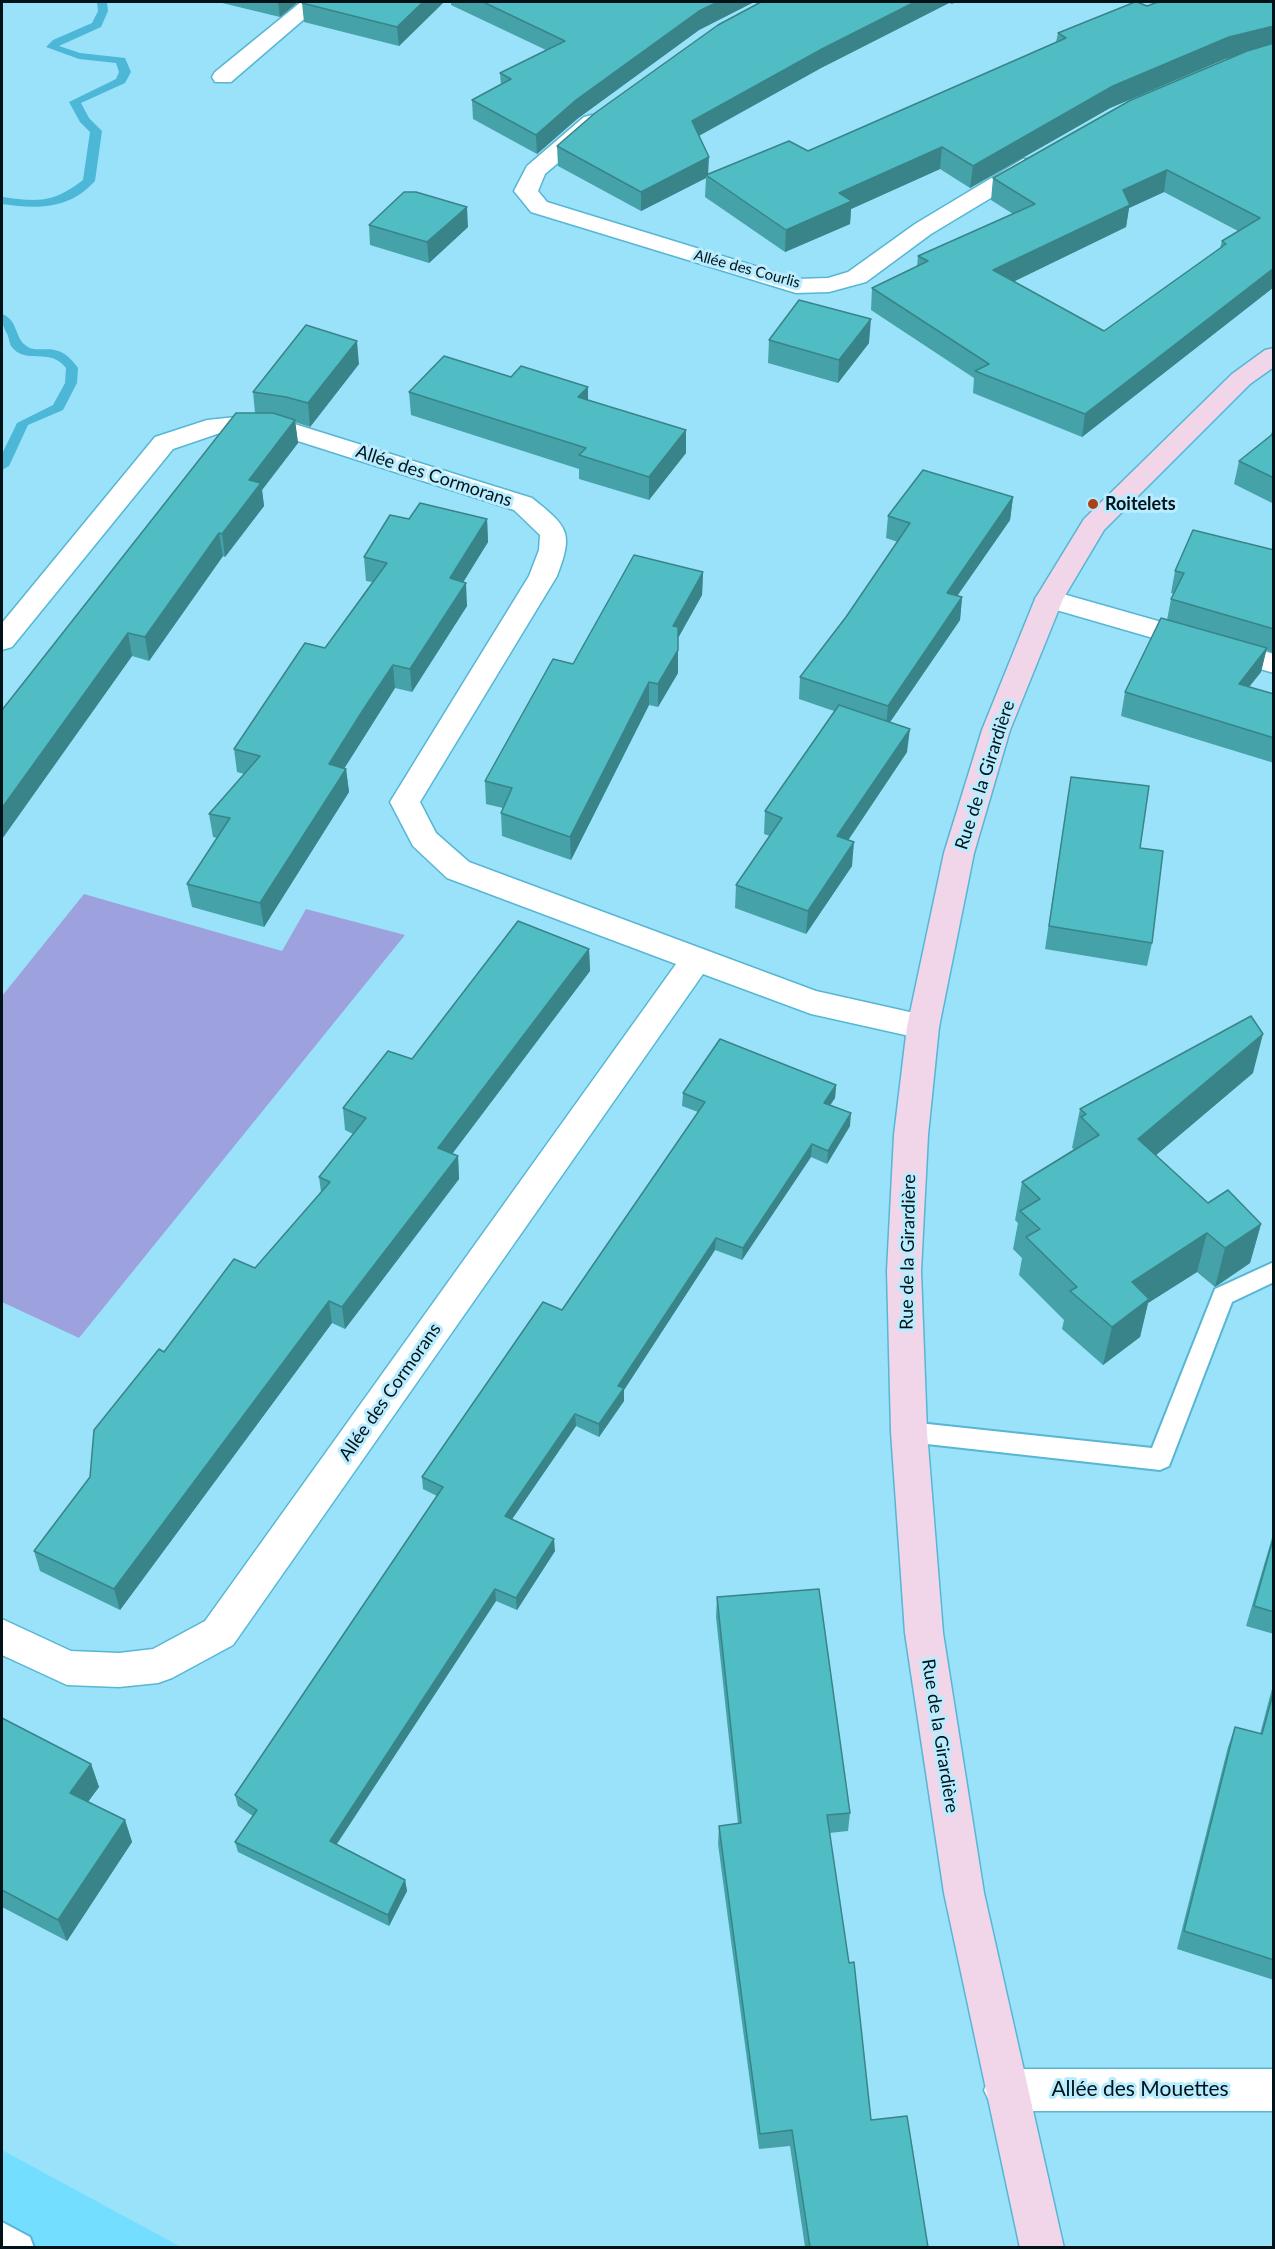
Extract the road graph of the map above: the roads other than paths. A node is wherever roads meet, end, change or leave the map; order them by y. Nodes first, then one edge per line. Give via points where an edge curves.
1 (313, 2) edge
2 (224, 77) dead end
3 (614, 106) edge
4 (1052, 152) edge
5 (1274, 356) edge
6 (1049, 599) junction
7 (2, 640) edge
8 (1274, 664) edge
9 (696, 960) junction
10 (923, 1027) junction
11 (1274, 1271) edge
12 (909, 1432) junction
13 (2, 1636) edge
14 (1006, 2090) junction
15 (1274, 2090) edge
16 (2, 2237) edge
17 (20, 2247) edge
18 (1042, 2247) edge

1 - 2 street
3 - 4 street, Allée des Courlis via 535,171 526,191 539,207 796,286 829,285 857,277 923,229
5 - 6 street, Rue de la Girardière via 1241,379 1093,525
6 - 8 street
6 - 10 street, Rue de la Girardière via 996,730 962,842
7 - 9 street, Allée des Cormorans via 164,443 202,426 244,422 279,427 523,504 551,527 556,544 543,576 405,802 424,839 458,870
9 - 10 street, Allée des Cormorans via 811,1002
9 - 13 street, Allée des Cormorans via 219,1633 158,1666 119,1670 67,1668
10 - 12 street, Rue de la Girardière via 911,1135 904,1271
11 - 12 lane via 1224,1296 1160,1459
12 - 14 street, Rue de la Girardière via 924,1633 964,1893
14 - 15 street, Allée des Mouettes
14 - 18 street, Rue de la Girardière
16 - 17 lane

